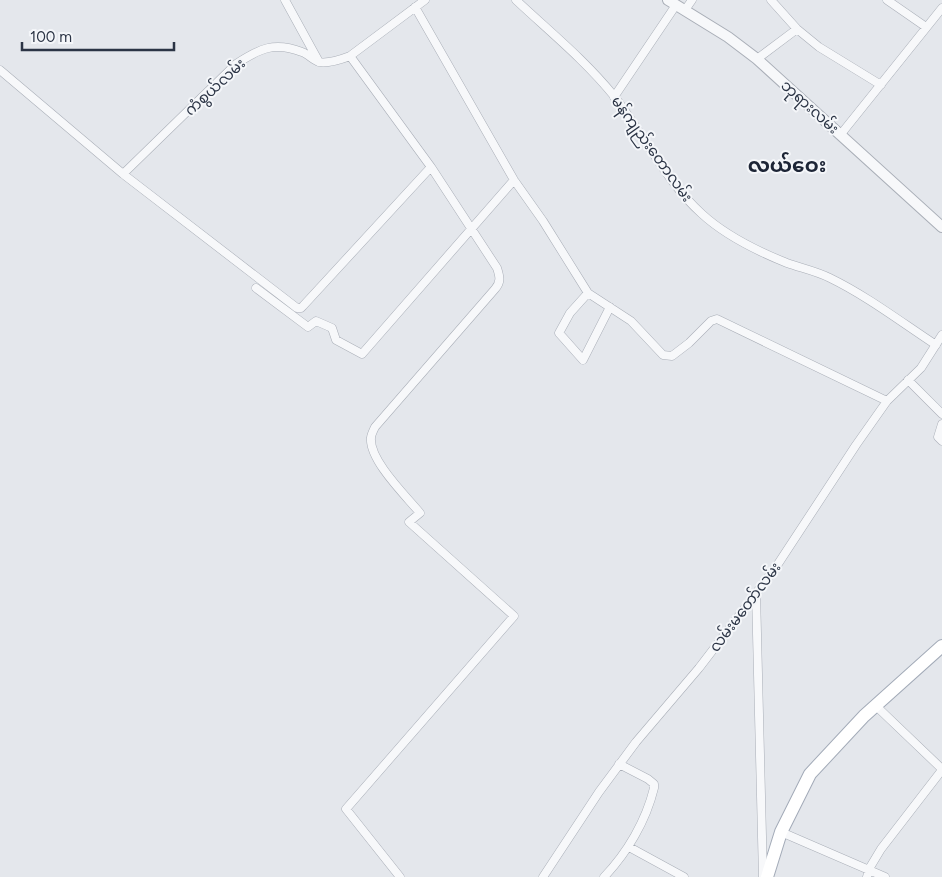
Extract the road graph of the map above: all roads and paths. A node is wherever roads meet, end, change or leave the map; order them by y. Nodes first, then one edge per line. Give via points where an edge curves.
1 (285, 0) edge
2 (425, 0) edge
3 (516, 0) edge
4 (692, 0) edge
5 (771, 0) edge
6 (887, 0) edge
7 (677, 5) edge
8 (415, 7) junction
9 (942, 8) edge
10 (926, 27) junction
11 (797, 29) junction
12 (350, 56) junction
13 (758, 59) junction
14 (319, 62) junction
15 (0, 70) edge
16 (881, 85) junction
17 (614, 96) junction
18 (842, 134) junction
19 (432, 167) junction
20 (123, 174) junction
21 (514, 180) junction
22 (942, 227) edge
23 (470, 229) junction
24 (256, 288) dead end
25 (588, 293) junction
26 (610, 306) junction
27 (942, 335) edge
28 (936, 345) junction
29 (908, 380) junction
30 (887, 401) junction
31 (942, 414) edge
32 (942, 424) edge
33 (942, 441) edge
34 (756, 593) junction
35 (942, 646) edge
36 (875, 705) junction
37 (619, 764) junction
38 (942, 770) edge
39 (780, 832) junction
40 (629, 847) junction
41 (868, 873) edge
42 (400, 877) edge
43 (543, 877) edge
44 (604, 877) edge
45 (684, 877) edge
46 (763, 877) edge
47 (767, 877) edge
48 (885, 877) edge

1 - 14 street
2 - 8 street
3 - 17 street, မန်ကျည်းတောလမ်း via 579,58
4 - 7 street
5 - 11 street
6 - 10 street
7 - 13 street, ဘုရားလမ်း
7 - 17 street
8 - 12 street
8 - 21 street
9 - 10 street
10 - 16 street
11 - 13 street
11 - 16 street via 819,47
12 - 14 street
12 - 19 street
13 - 18 street, ဘုရားလမ်း
14 - 20 street, ကံစွယ်လမ်း via 290,49 256,51 236,64
15 - 20 street
16 - 18 street
17 - 28 street, မန်ကျည်းတောလမ်း via 686,199 714,224 738,241 844,285
18 - 22 street, ဘုရားလမ်း
19 - 20 street via 301,308
19 - 23 street
21 - 23 street
21 - 25 street
23 - 24 street via 362,354 336,340 332,328 316,321 308,327
23 - 42 street via 497,268 499,284 375,427 371,437 372,448 377,461 420,513 409,522 514,616 346,809
25 - 26 street
25 - 26 street via 570,313 559,333 583,360
26 - 30 street via 631,321 663,355 672,356 717,319
27 - 28 street, လမ်းမတော်လမ်း
28 - 29 street, လမ်းမတော်လမ်း via 921,368
29 - 30 street, လမ်းမတော်လမ်း
29 - 31 street
30 - 34 street, လမ်းမတော်လမ်း
32 - 33 street via 938,437
34 - 37 street, လမ်းမတော်လမ်း
34 - 46 street
35 - 36 main road
36 - 38 street
36 - 39 main road via 810,774
37 - 40 street via 654,784
37 - 43 street, လမ်းမတော်လမ်း
38 - 41 street via 881,849
39 - 41 street
39 - 47 main road
40 - 44 street
40 - 45 street
41 - 48 street

